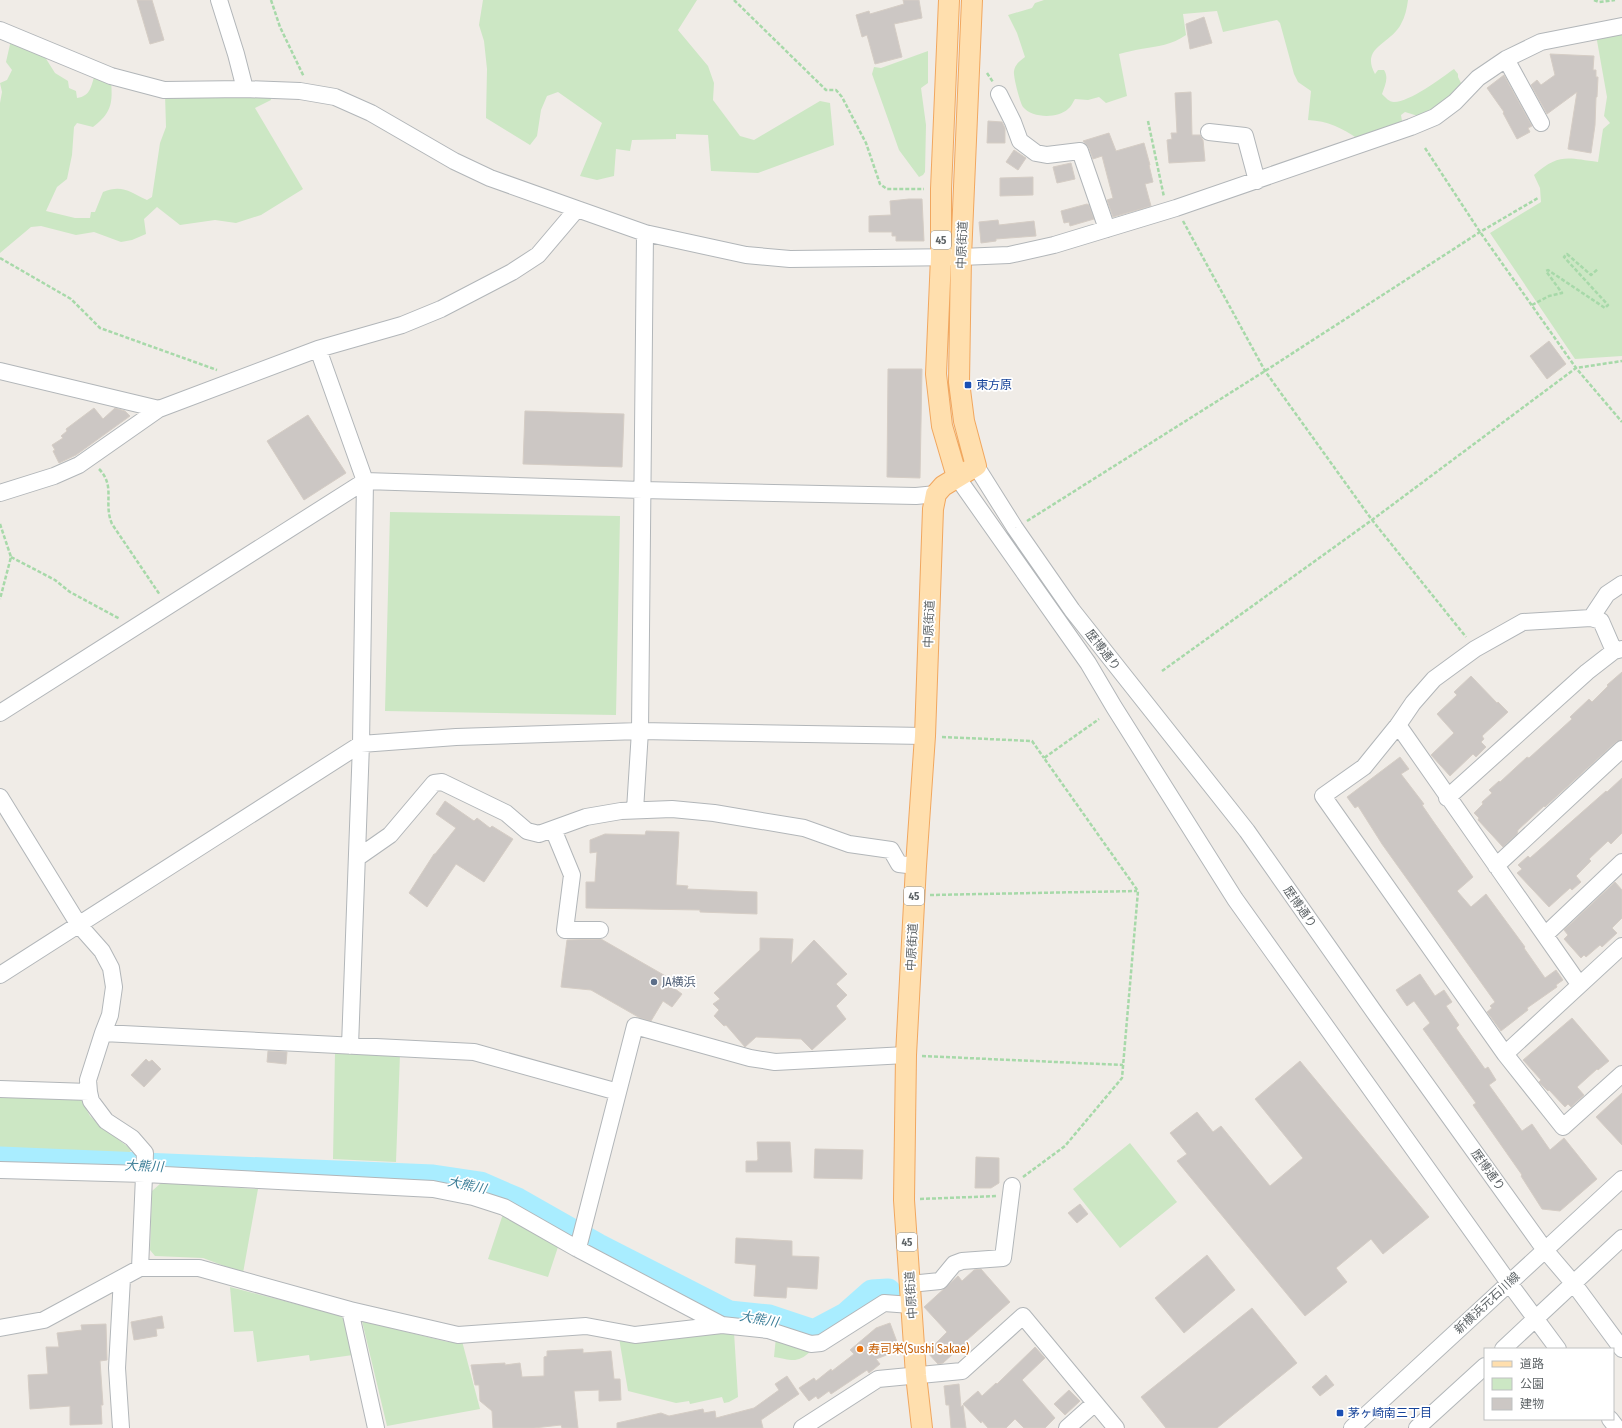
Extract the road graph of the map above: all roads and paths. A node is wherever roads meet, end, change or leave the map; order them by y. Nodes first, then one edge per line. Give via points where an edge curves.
1 (219, 0) edge
2 (271, 0) edge
3 (734, 0) edge
4 (949, 0) edge
5 (972, 0) edge
6 (1594, 0) edge
7 (1615, 0) edge
8 (1622, 26) edge
9 (0, 30) edge
10 (1506, 59) junction
11 (985, 71) dead end
12 (245, 89) junction
13 (305, 92) junction
14 (999, 94) joint
15 (1148, 121) dead end
16 (1541, 123) dead end
17 (1209, 132) dead end
18 (1425, 148) dead end
19 (1257, 181) junction
20 (941, 189) junction
21 (1538, 198) dead end
22 (578, 209) junction
23 (1171, 209) junction
24 (1107, 229) junction
25 (645, 232) junction
26 (1480, 232) junction
27 (941, 257) junction
28 (961, 257) junction
29 (0, 258) edge
30 (1598, 268) dead end
31 (1532, 305) junction
32 (318, 349) junction
33 (1622, 361) edge
34 (1576, 368) junction
35 (0, 371) edge
36 (1265, 371) junction
37 (242, 379) junction
38 (159, 409) junction
39 (1622, 422) edge
40 (89, 458) junction
41 (976, 466) junction
42 (957, 477) junction
43 (365, 482) junction
44 (642, 490) junction
45 (0, 493) edge
46 (936, 494) junction
47 (1372, 520) junction
48 (0, 524) edge
49 (1015, 528) junction
50 (11, 557) junction
51 (1622, 584) edge
52 (0, 599) edge
53 (167, 607) junction
54 (1591, 618) junction
55 (135, 627) junction
56 (1475, 649) junction
57 (1618, 650) edge
58 (1162, 672) dead end
59 (0, 713) edge
60 (1099, 719) dead end
61 (1398, 725) junction
62 (640, 731) junction
63 (925, 736) junction
64 (361, 744) junction
65 (1622, 749) edge
66 (1044, 758) junction
67 (0, 797) edge
68 (1447, 798) junction
69 (636, 810) junction
70 (553, 829) junction
71 (357, 858) junction
72 (1622, 862) edge
73 (916, 866) junction
74 (1496, 866) junction
75 (1138, 892) junction
76 (914, 896) junction
77 (79, 925) junction
78 (600, 930) dead end
79 (1545, 935) junction
80 (1622, 946) edge
81 (0, 975) edge
82 (1579, 984) junction
83 (103, 1033) junction
84 (350, 1046) junction
85 (1505, 1054) junction
86 (906, 1055) junction
87 (1123, 1065) junction
88 (1622, 1074) edge
89 (0, 1089) edge
90 (88, 1092) junction
91 (618, 1092) junction
92 (0, 1170) edge
93 (145, 1174) junction
94 (1622, 1179) edge
95 (1012, 1186) junction
96 (904, 1200) junction
97 (1622, 1238) edge
98 (579, 1241) junction
99 (1546, 1250) junction
100 (140, 1268) junction
101 (122, 1278) junction
102 (1509, 1283) junction
103 (910, 1284) junction
104 (1574, 1284) junction
105 (912, 1305) junction
106 (350, 1310) junction
107 (1536, 1319) junction
108 (722, 1325) junction
109 (0, 1328) edge
110 (1504, 1348) edge
111 (1557, 1348) edge
112 (1622, 1349) edge
113 (1484, 1367) edge
114 (916, 1376) junction
115 (1095, 1403) junction
116 (1611, 1420) edge
117 (121, 1428) edge
118 (376, 1428) edge
119 (802, 1428) edge
120 (922, 1428) edge
121 (1067, 1428) edge
122 (1116, 1428) edge
123 (1352, 1428) edge
124 (1417, 1428) edge
125 (1617, 1428) edge

1 - 12 street
2 - 13 path via 280,27 305,78
3 - 20 path via 826,90 836,90 842,97 866,143 880,184 887,189
4 - 20 main road, 中原街道 / 45
5 - 28 main road, 中原街道 / 45
6 - 7 path
8 - 10 street via 1541,42
9 - 12 street via 111,76 164,90
10 - 16 street
10 - 19 street via 1478,78 1455,102 1435,116 1411,127
11 - 14 path
12 - 13 street
13 - 22 street via 335,97 371,113 483,175
14 - 24 street via 1020,141 1036,153 1047,155 1080,151
15 - 23 path
17 - 19 street via 1245,136
18 - 26 path
19 - 23 street
20 - 27 main road, 中原街道 / 45
21 - 26 path
22 - 25 street
22 - 32 street via 538,255 512,272 402,326
23 - 24 street
23 - 36 path
24 - 28 street via 1054,245 1009,254
25 - 27 street via 746,255 790,259
25 - 44 street
26 - 31 path
26 - 36 path
27 - 28 street
27 - 42 main road, 中原街道 / 45 via 936,374 942,426
28 - 41 main road, 中原街道 / 45 via 959,382 964,420
29 - 37 path via 71,299 100,328
30 - 31 path via 1591,275 1567,254 1564,257 1608,305 1605,308 1548,270 1546,271 1562,293 1549,296
31 - 34 path
32 - 37 street
32 - 43 street
33 - 34 path
34 - 39 path
34 - 47 path
35 - 38 street
36 - 47 path
36 - 49 path
37 - 38 street
38 - 40 street
40 - 45 street via 54,476
40 - 53 path via 104,474 109,485 108,514 112,524
41 - 42 main road
41 - 49 street, 歴博通り
42 - 46 main road
42 - 102 street, 歴博通り via 1088,663 1235,899
43 - 44 street
43 - 53 street
43 - 64 street
44 - 46 street via 916,496
44 - 62 street
46 - 63 main road, 中原街道 / 45 via 933,509
47 - 56 path
47 - 58 path
48 - 50 path
49 - 99 street, 歴博通り via 1072,610 1248,831 1377,1016
50 - 52 path
50 - 55 path
51 - 54 street via 1607,594
53 - 55 street
54 - 56 street via 1523,622
54 - 57 street via 1601,621
55 - 59 street
56 - 61 street via 1434,679
57 - 68 street via 1587,672
60 - 66 path
61 - 68 street
61 - 85 street via 1364,768 1323,796
62 - 63 street
62 - 64 street via 456,737
62 - 69 street
63 - 66 path via 1032,741
63 - 73 main road, 中原街道 / 45
64 - 71 street
64 - 77 street
65 - 74 street
66 - 75 path
67 - 77 street
68 - 74 street
69 - 70 street via 586,818
69 - 73 street via 672,809 707,812 804,828 849,844 891,850 899,864
70 - 71 street via 539,834 527,831 506,813 438,782 434,783 390,835
70 - 78 street via 572,875 565,930
71 - 84 street
72 - 79 street
73 - 76 main road, 中原街道 / 45
74 - 79 street
75 - 76 path
75 - 87 path
76 - 86 main road, 中原街道 / 45
77 - 81 street
77 - 83 street via 102,951 110,968 114,987 110,1015
79 - 82 street
80 - 82 street
82 - 85 street
83 - 84 street
83 - 90 street via 88,1080
84 - 91 street via 474,1052
85 - 88 street via 1563,1127
86 - 87 path
86 - 91 street via 775,1062 750,1058 635,1026
86 - 96 main road, 中原街道 / 45
87 - 95 path via 1122,1078 1064,1146
89 - 90 street
90 - 93 street via 91,1101 106,1121 132,1138 145,1154
91 - 98 street
92 - 93 street
93 - 98 street via 433,1189 473,1197 504,1207
93 - 100 street
94 - 99 street, 新横浜元石川線
95 - 96 path via 998,1196
95 - 103 street via 1003,1258 962,1261 954,1264 940,1281
96 - 103 main road, 中原街道 / 45
97 - 104 street
98 - 108 street
99 - 102 street, 新横浜元石川線
99 - 104 street, 歴博通り
100 - 101 street
100 - 106 street via 199,1268
101 - 109 street via 44,1320
101 - 117 street via 117,1368
102 - 107 street, 歴博通り
102 - 123 street, 新横浜元石川線
103 - 105 main road, 中原街道 / 45
104 - 107 street
104 - 112 street, 歴博通り
105 - 108 street via 884,1304 821,1343 811,1344 768,1330
105 - 114 main road, 中原街道 / 45
106 - 108 street via 458,1335 586,1326 635,1335
106 - 118 street
107 - 110 street
107 - 111 street, 歴博通り
113 - 124 street
114 - 115 street via 962,1370 1023,1316
114 - 119 street via 878,1379
114 - 120 main road, 中原街道 / 45
115 - 121 street
115 - 122 street
116 - 125 street

